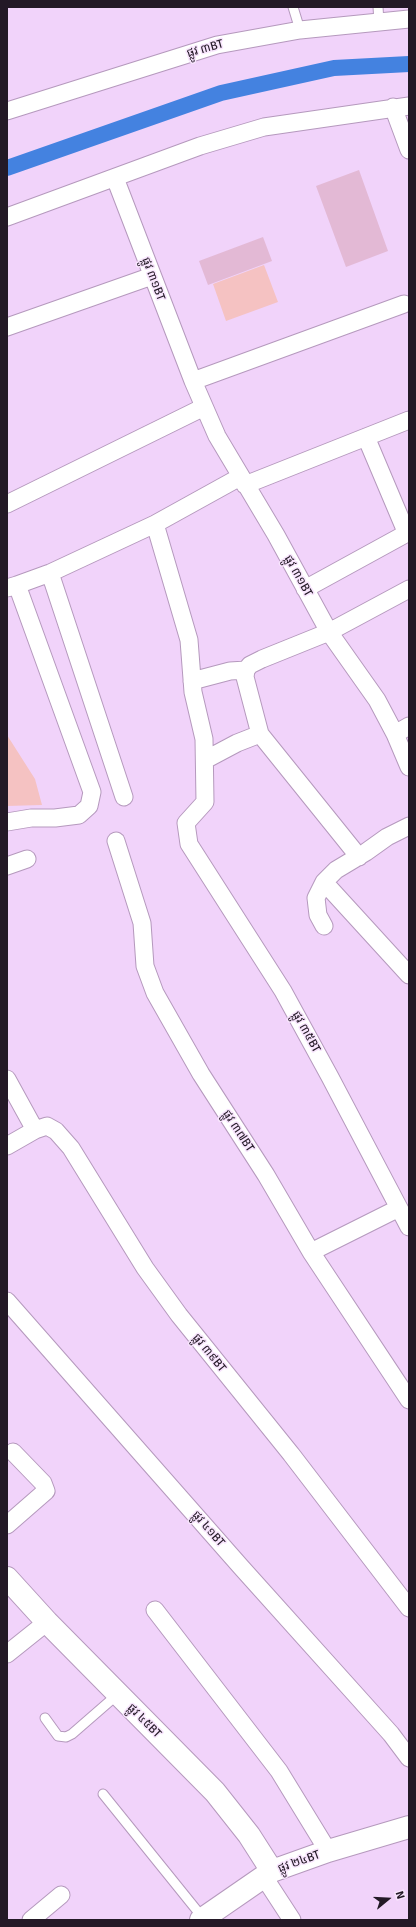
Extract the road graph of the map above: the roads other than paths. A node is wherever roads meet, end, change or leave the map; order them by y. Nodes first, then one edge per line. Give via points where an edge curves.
1 (293, 7) edge
2 (378, 14) edge
3 (409, 19) edge
4 (300, 30) junction
5 (401, 106) edge
6 (7, 111) edge
7 (409, 150) edge
8 (115, 178) junction
9 (7, 217) edge
10 (152, 276) junction
11 (404, 304) dead end
12 (7, 327) edge
13 (193, 381) junction
14 (204, 407) junction
15 (409, 420) edge
16 (366, 437) junction
17 (242, 481) junction
18 (7, 504) edge
19 (156, 524) junction
20 (408, 533) edge
21 (50, 573) junction
22 (12, 587) edge
23 (305, 589) junction
24 (409, 589) edge
25 (329, 632) junction
26 (246, 670) junction
27 (192, 681) junction
28 (402, 730) edge
29 (260, 734) junction
30 (205, 760) junction
31 (409, 767) edge
32 (124, 798) dead end
33 (7, 822) edge
34 (409, 826) edge
35 (116, 841) dead end
36 (359, 857) junction
37 (27, 859) dead end
38 (7, 866) edge
39 (324, 882) junction
40 (324, 926) dead end
41 (409, 975) edge
42 (7, 1079) edge
43 (35, 1130) junction
44 (7, 1146) edge
45 (399, 1208) junction
46 (409, 1227) edge
47 (311, 1252) junction
48 (7, 1301) edge
49 (409, 1400) edge
50 (13, 1452) dead end
51 (7, 1526) edge
52 (7, 1578) edge
53 (409, 1608) edge
54 (155, 1610) dead end
55 (47, 1622) junction
56 (7, 1654) edge
57 (118, 1694) junction
58 (45, 1718) dead end
59 (409, 1758) edge
60 (103, 1794) dead end
61 (409, 1827) edge
62 (328, 1851) junction
63 (268, 1874) junction
64 (61, 1895) dead end
65 (202, 1919) edge
66 (31, 1920) edge
67 (292, 1920) edge

1 - 4 lane
2 - 3 street, ផ្លូវ ៣BT
2 - 4 street, ផ្លូវ ៣BT
4 - 6 street, ផ្លូវ ៣BT via 217,45
5 - 7 street
5 - 8 street via 264,127 200,146
8 - 9 street
8 - 10 street, ផ្លូវ ៣១BT
10 - 12 street
10 - 13 street, ផ្លូវ ៣១BT
11 - 13 street
13 - 14 street, ផ្លូវ ៣១BT
14 - 17 street, ផ្លូវ ៣១BT
14 - 18 street
15 - 16 street
16 - 17 street
16 - 20 street
17 - 19 street
17 - 23 street, ផ្លូវ ៣១BT
19 - 21 street
19 - 27 street via 189,640
20 - 23 street
21 - 22 street
21 - 32 street
22 - 33 street via 92,792 89,806 79,815
23 - 25 street, ផ្លូវ ៣១BT
24 - 25 street
25 - 26 street via 262,659
25 - 28 street, ផ្លូវ ៣១BT via 377,700
26 - 27 street via 230,671
26 - 29 street via 245,676
27 - 30 street via 204,739
28 - 31 street, ផ្លូវ ៣១BT
29 - 30 street
29 - 36 street
30 - 45 street, ផ្លូវ ៣៥BT via 205,802 186,823 189,844 283,991
34 - 36 street via 379,842
35 - 47 street, ផ្លូវ ៣៧BT via 142,923 145,966 155,993 201,1074 266,1175
36 - 39 street via 336,870
37 - 38 street
39 - 40 street via 316,898 318,915
39 - 41 street
42 - 43 street
43 - 44 street, ផ្លូវ ៣៩BT
43 - 53 street, ផ្លូវ ៣៩BT via 48,1126 71,1148 145,1268 179,1315 291,1454
45 - 46 street, ផ្លូវ ៣៥BT
45 - 47 street
47 - 49 street, ផ្លូវ ៣៧BT
48 - 59 street, ផ្លូវ ៤១BT via 391,1734
50 - 51 street via 43,1483 46,1491
52 - 55 street, ផ្លូវ ៤៥BT
54 - 62 street via 279,1771
55 - 56 street
55 - 57 street, ផ្លូវ ៤៥BT
57 - 58 lane via 66,1737 58,1736
57 - 63 street, ផ្លូវ ៤៥BT via 215,1792 249,1835
60 - 65 lane
61 - 62 street, ផ្លូវ ២៤BT
62 - 63 street, ផ្លូវ ២៤BT
63 - 65 street, ផ្លូវ ២៤BT
63 - 67 street
64 - 66 street

